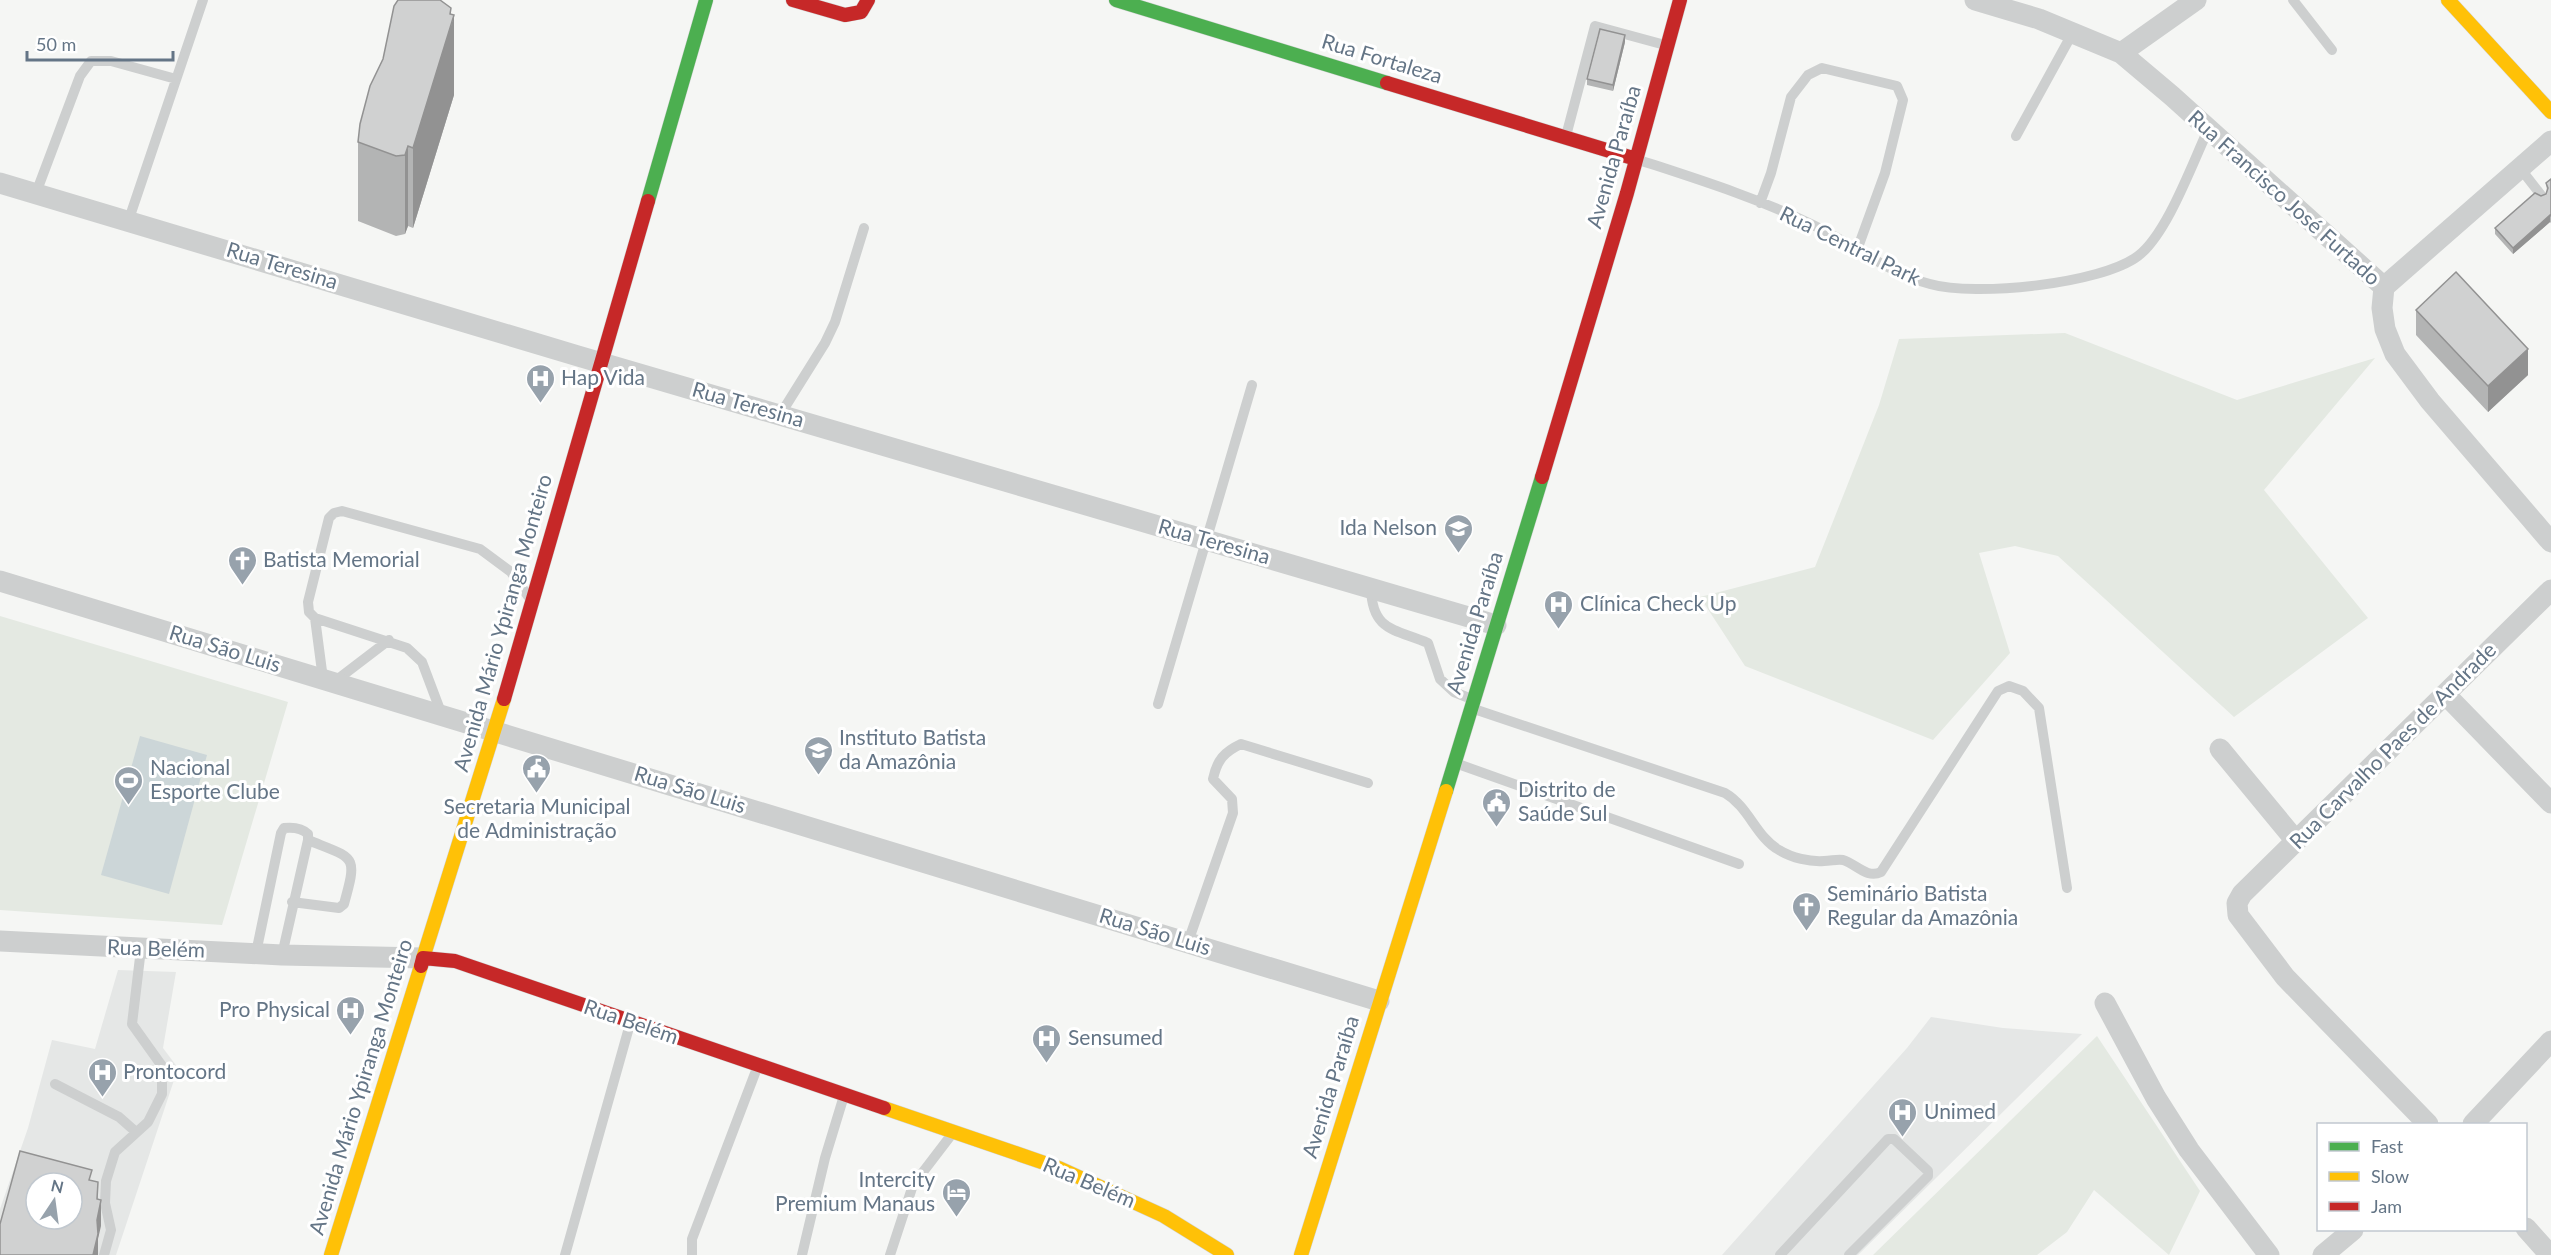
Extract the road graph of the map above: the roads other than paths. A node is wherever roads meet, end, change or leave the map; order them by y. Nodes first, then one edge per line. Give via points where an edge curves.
1 (203, 0) edge
2 (706, 0) edge
3 (793, 0) edge
4 (868, 0) edge
5 (1116, 0) edge
6 (1680, 0) edge
7 (1975, 0) edge
8 (2196, 0) edge
9 (2293, 0) edge
10 (2448, 0) edge
11 (2072, 34) junction
12 (1667, 46) junction
13 (2332, 50) dead end
14 (2121, 53) junction
15 (176, 79) junction
16 (2551, 112) edge
17 (2208, 130) junction
18 (1566, 136) junction
19 (2016, 136) dead end
20 (2551, 141) edge
21 (1636, 159) junction
22 (2520, 168) junction
23 (0, 183) edge
24 (36, 193) junction
25 (2541, 195) edge
26 (1760, 203) junction
27 (129, 219) junction
28 (864, 228) dead end
29 (1857, 250) junction
30 (2384, 287) junction
31 (601, 362) junction
32 (1252, 385) dead end
33 (780, 415) junction
34 (1207, 540) junction
35 (2551, 542) edge
36 (0, 581) edge
37 (1371, 588) junction
38 (2551, 590) edge
39 (532, 602) junction
40 (315, 618) junction
41 (1496, 625) junction
42 (388, 640) junction
43 (328, 681) junction
44 (2445, 694) junction
45 (1158, 704) dead end
46 (1472, 704) junction
47 (442, 715) junction
48 (495, 731) junction
49 (2220, 749) dead end
50 (1455, 763) junction
51 (1368, 783) dead end
52 (2551, 803) edge
53 (308, 840) junction
54 (2296, 841) junction
55 (1739, 864) dead end
56 (2067, 888) dead end
57 (292, 902) junction
58 (0, 941) edge
59 (1188, 942) junction
60 (141, 949) junction
61 (256, 953) junction
62 (282, 955) junction
63 (423, 958) junction
64 (1379, 1001) junction
65 (2105, 1003) dead end
66 (631, 1021) junction
67 (2550, 1045) edge
68 (758, 1065) junction
69 (55, 1084) dead end
70 (844, 1095) junction
71 (2426, 1123) edge
72 (2475, 1123) edge
73 (136, 1132) junction
74 (953, 1133) junction
75 (2527, 1229) edge
76 (2352, 1231) edge
77 (104, 1255) edge
78 (331, 1255) edge
79 (565, 1255) edge
80 (692, 1255) edge
81 (802, 1255) edge
82 (890, 1255) edge
83 (1227, 1255) edge
84 (1301, 1255) edge
85 (1780, 1255) edge
86 (1849, 1255) edge
87 (2270, 1255) edge
88 (2323, 1255) edge
89 (2550, 1255) edge

1 - 15 lane
2 - 31 main road, Avenida Mário Ypiranga Monteiro
3 - 4 main road via 845,15 861,12
5 - 18 main road, Rua Fortaleza
6 - 12 main road, Avenida Paraíba
7 - 11 street, Rua Francisco José Furtado via 2039,19
8 - 14 street
9 - 13 lane
10 - 16 main road
11 - 14 street, Rua Francisco José Furtado
11 - 19 lane
12 - 18 lane via 1595,26
12 - 21 main road, Avenida Paraíba
14 - 17 street, Rua Francisco José Furtado
15 - 24 lane via 111,61 90,60 80,76
15 - 27 lane
17 - 29 lane, Rua Central Park via 2157,235 2139,255 2100,275 2009,288 1964,289 1932,285 1904,275
17 - 30 street, Rua Francisco José Furtado
18 - 21 main road, Rua Fortaleza
20 - 22 street
21 - 26 lane, Rua Central Park
21 - 41 main road, Avenida Paraíba
22 - 25 lane
22 - 30 street
23 - 24 street, Rua Teresina
24 - 27 street, Rua Teresina
26 - 29 lane, Rua Central Park via 1814,225
26 - 29 lane via 1791,96 1808,75 1822,68 1897,86 1904,100 1885,173
27 - 31 street, Rua Teresina
28 - 33 lane via 835,322
30 - 35 street, Rua Francisco José Furtado via 2385,329 2395,354 2430,401
31 - 33 street, Rua Teresina
31 - 39 main road, Avenida Mário Ypiranga Monteiro
32 - 34 lane
33 - 34 street, Rua Teresina
34 - 37 street, Rua Teresina
34 - 45 lane
36 - 43 street, Rua São Luis
37 - 41 street, Rua Teresina
37 - 46 lane via 1373,604 1383,624 1428,642 1440,678
38 - 44 street, Rua Carvalho Paes de Andrade
39 - 40 lane via 512,572 480,549 342,511 334,513 326,529 308,602 309,612
39 - 48 main road, Avenida Mário Ypiranga Monteiro
40 - 42 lane
40 - 43 lane
41 - 46 main road, Avenida Paraíba
42 - 43 lane
42 - 47 lane via 407,648 422,662
43 - 47 street, Rua São Luis
44 - 52 street
44 - 54 street, Rua Carvalho Paes de Andrade
46 - 50 main road, Avenida Paraíba
46 - 56 lane via 1725,793 1743,807 1778,850 1814,861 1845,861 1876,874 1881,872 1998,691 2009,686 2023,691 2039,708
47 - 48 street, Rua São Luis
48 - 59 street, Rua São Luis
48 - 63 main road, Avenida Mário Ypiranga Monteiro
49 - 54 street
50 - 55 lane
50 - 64 main road, Avenida Paraíba
51 - 59 lane via 1241,744 1225,751 1213,779 1232,799 1233,813
53 - 57 lane
53 - 57 lane via 345,855 354,870 344,904 339,908
53 - 61 lane via 304,830 284,828 281,833
54 - 71 street, Rua Carvalho Paes de Andrade via 2242,894 2236,903 2238,915 2285,977
57 - 62 lane
58 - 60 street, Rua Belém
59 - 64 street, Rua São Luis
60 - 61 street, Rua Belém
60 - 73 lane via 132,1023 162,1066 162,1094 148,1122
61 - 62 street, Rua Belém
62 - 63 street, Rua Belém
63 - 66 main road, Rua Belém via 455,962
63 - 78 main road, Avenida Mário Ypiranga Monteiro
64 - 84 main road, Avenida Paraíba
65 - 87 street via 2189,1150
66 - 68 main road, Rua Belém
66 - 79 lane
67 - 72 street
68 - 70 main road, Rua Belém
68 - 80 lane via 692,1239
69 - 73 lane via 119,1117
70 - 74 main road, Rua Belém
70 - 81 lane
73 - 77 lane via 115,1152 106,1181 105,1203 111,1230
74 - 82 lane via 913,1185
74 - 83 main road, Rua Belém via 1114,1191
75 - 89 street
76 - 88 street
85 - 86 lane via 1888,1139 1894,1139 1929,1176

